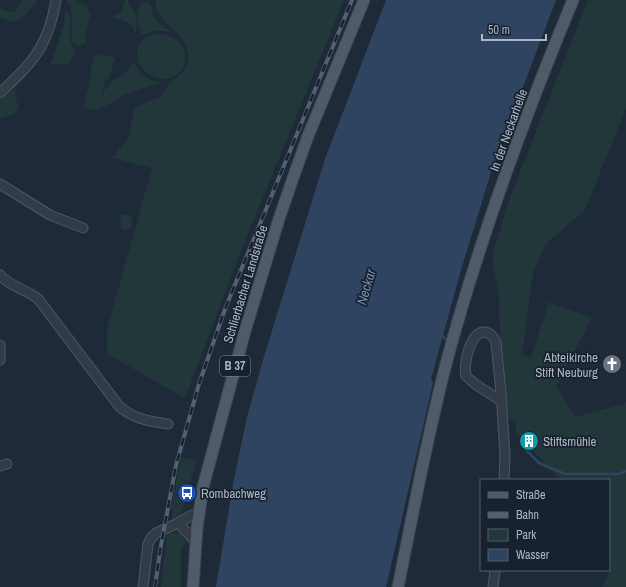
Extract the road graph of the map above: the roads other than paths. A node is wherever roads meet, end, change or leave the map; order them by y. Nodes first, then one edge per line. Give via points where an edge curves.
1 (56, 0) edge
2 (364, 0) edge
3 (573, 0) edge
4 (2, 90) edge
5 (0, 184) edge
6 (83, 228) dead end
7 (0, 275) edge
8 (0, 345) edge
9 (0, 360) edge
10 (501, 401) junction
11 (168, 424) dead end
12 (504, 479) edge
13 (198, 515) junction
14 (178, 523) junction
15 (196, 542) junction
16 (495, 571) edge
17 (143, 587) edge
18 (192, 587) edge
19 (398, 587) edge
20 (493, 587) edge

1 - 4 street via 50,27 41,47 27,68
2 - 13 main road, Schlierbacher Landstraße / B 37 via 308,136 279,219 210,458
3 - 19 main road, In der Neckarhelle via 497,199 474,271 435,409
5 - 6 street via 50,215
7 - 11 street via 9,284 39,300 118,406 137,418
8 - 9 street
10 - 10 street via 496,343 492,335 480,333 475,337 465,372 475,384
10 - 12 street
13 - 14 street via 192,515
13 - 15 main road, Schlierbacher Landstraße / B 37
14 - 15 street
14 - 17 street via 151,538
15 - 18 main road, Schlierbacher Landstraße / B 37
16 - 20 street

